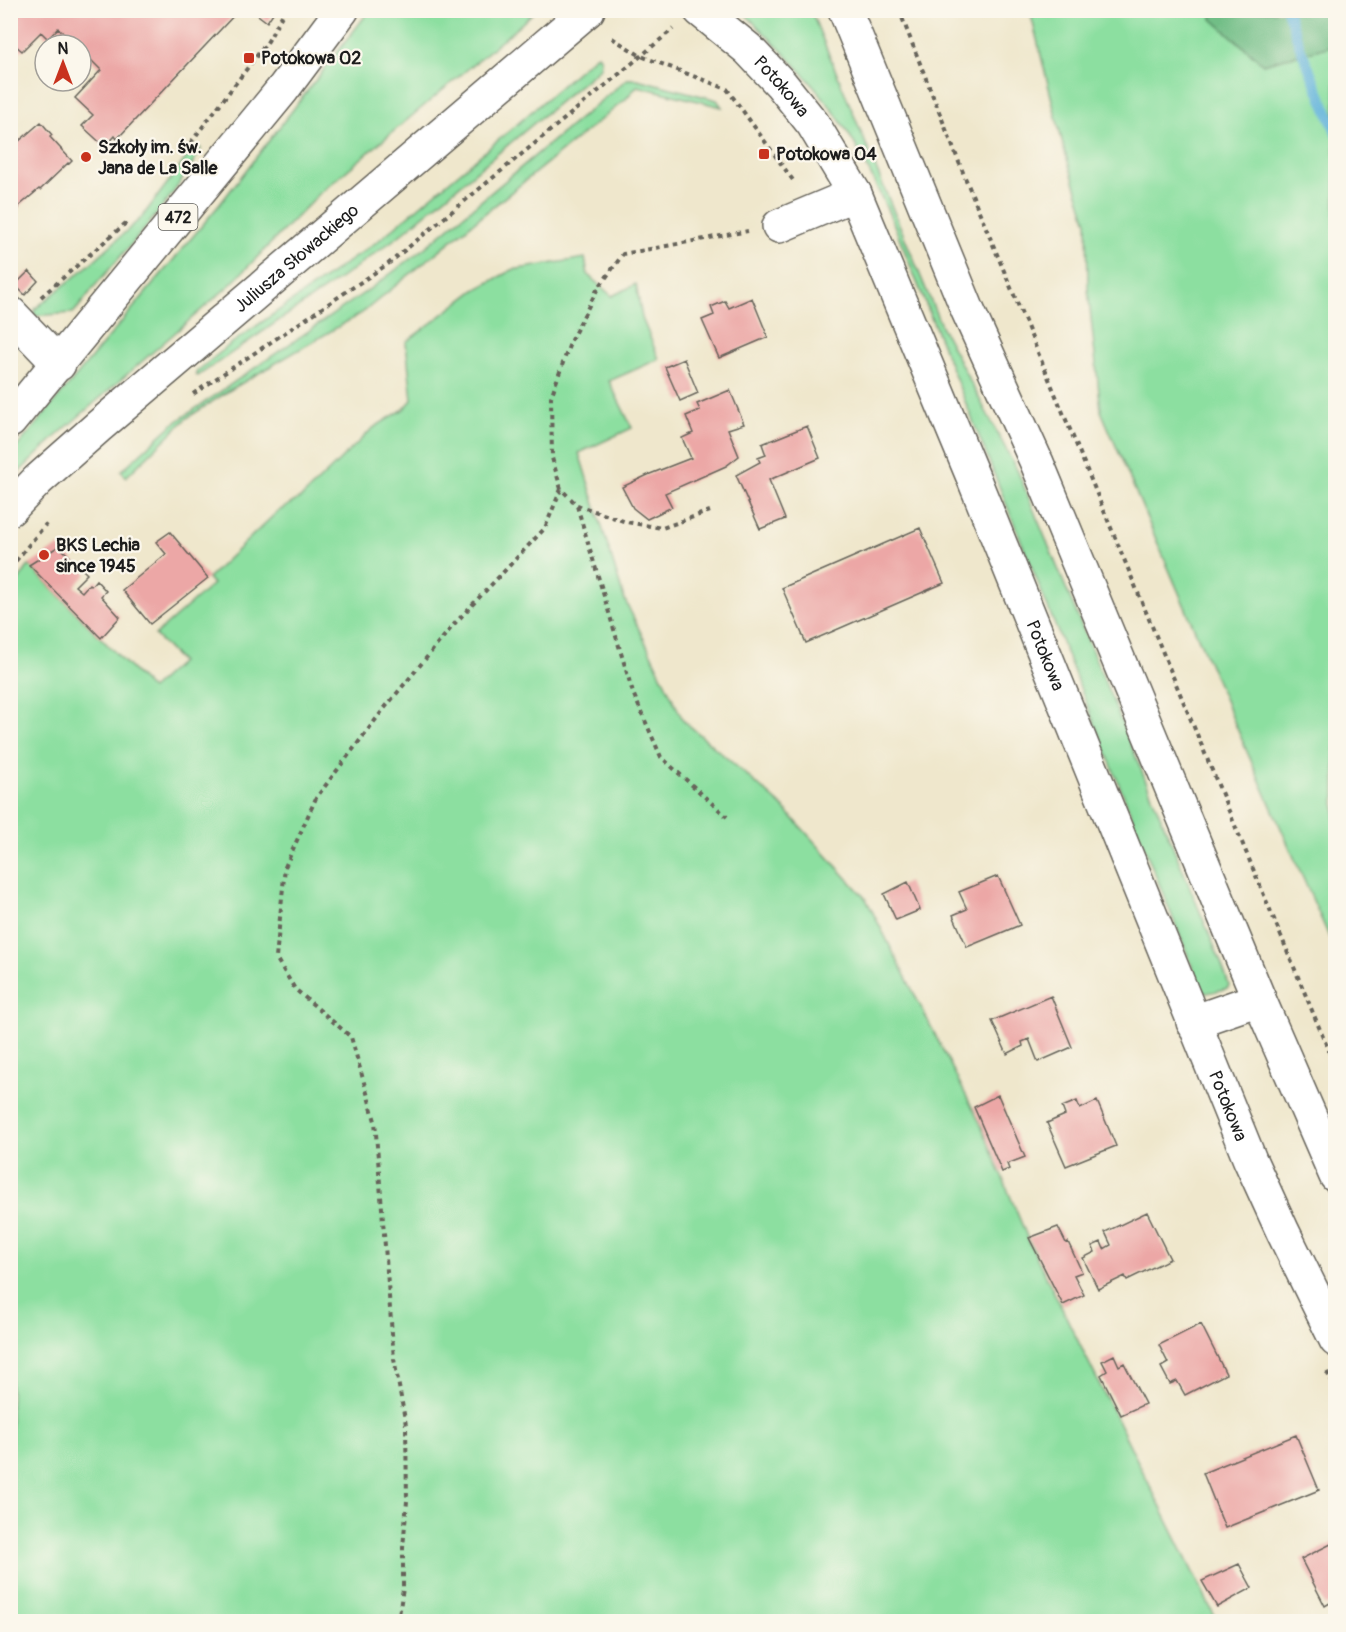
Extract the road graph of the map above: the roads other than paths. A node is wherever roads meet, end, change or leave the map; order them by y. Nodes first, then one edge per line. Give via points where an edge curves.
1 (342, 10) edge
2 (588, 10) edge
3 (845, 10) edge
4 (690, 17) edge
5 (855, 194) junction
6 (778, 226) road end
7 (13, 316) edge
8 (59, 364) junction
9 (13, 415) edge
10 (10, 509) edge
11 (1260, 999) junction
12 (1193, 1022) junction
13 (1335, 1176) edge
14 (1335, 1340) edge

1 - 8 main road, 472 via 283,89
2 - 10 main road, Juliusza Słowackiego via 98,427
3 - 11 main road via 968,311 1037,463
4 - 5 main road, Potokowa via 748,49 781,84 813,124
5 - 6 main road
5 - 12 main road, Potokowa
7 - 8 main road
8 - 9 main road, 472
11 - 12 main road
11 - 13 main road
12 - 14 main road, Potokowa via 1250,1160

